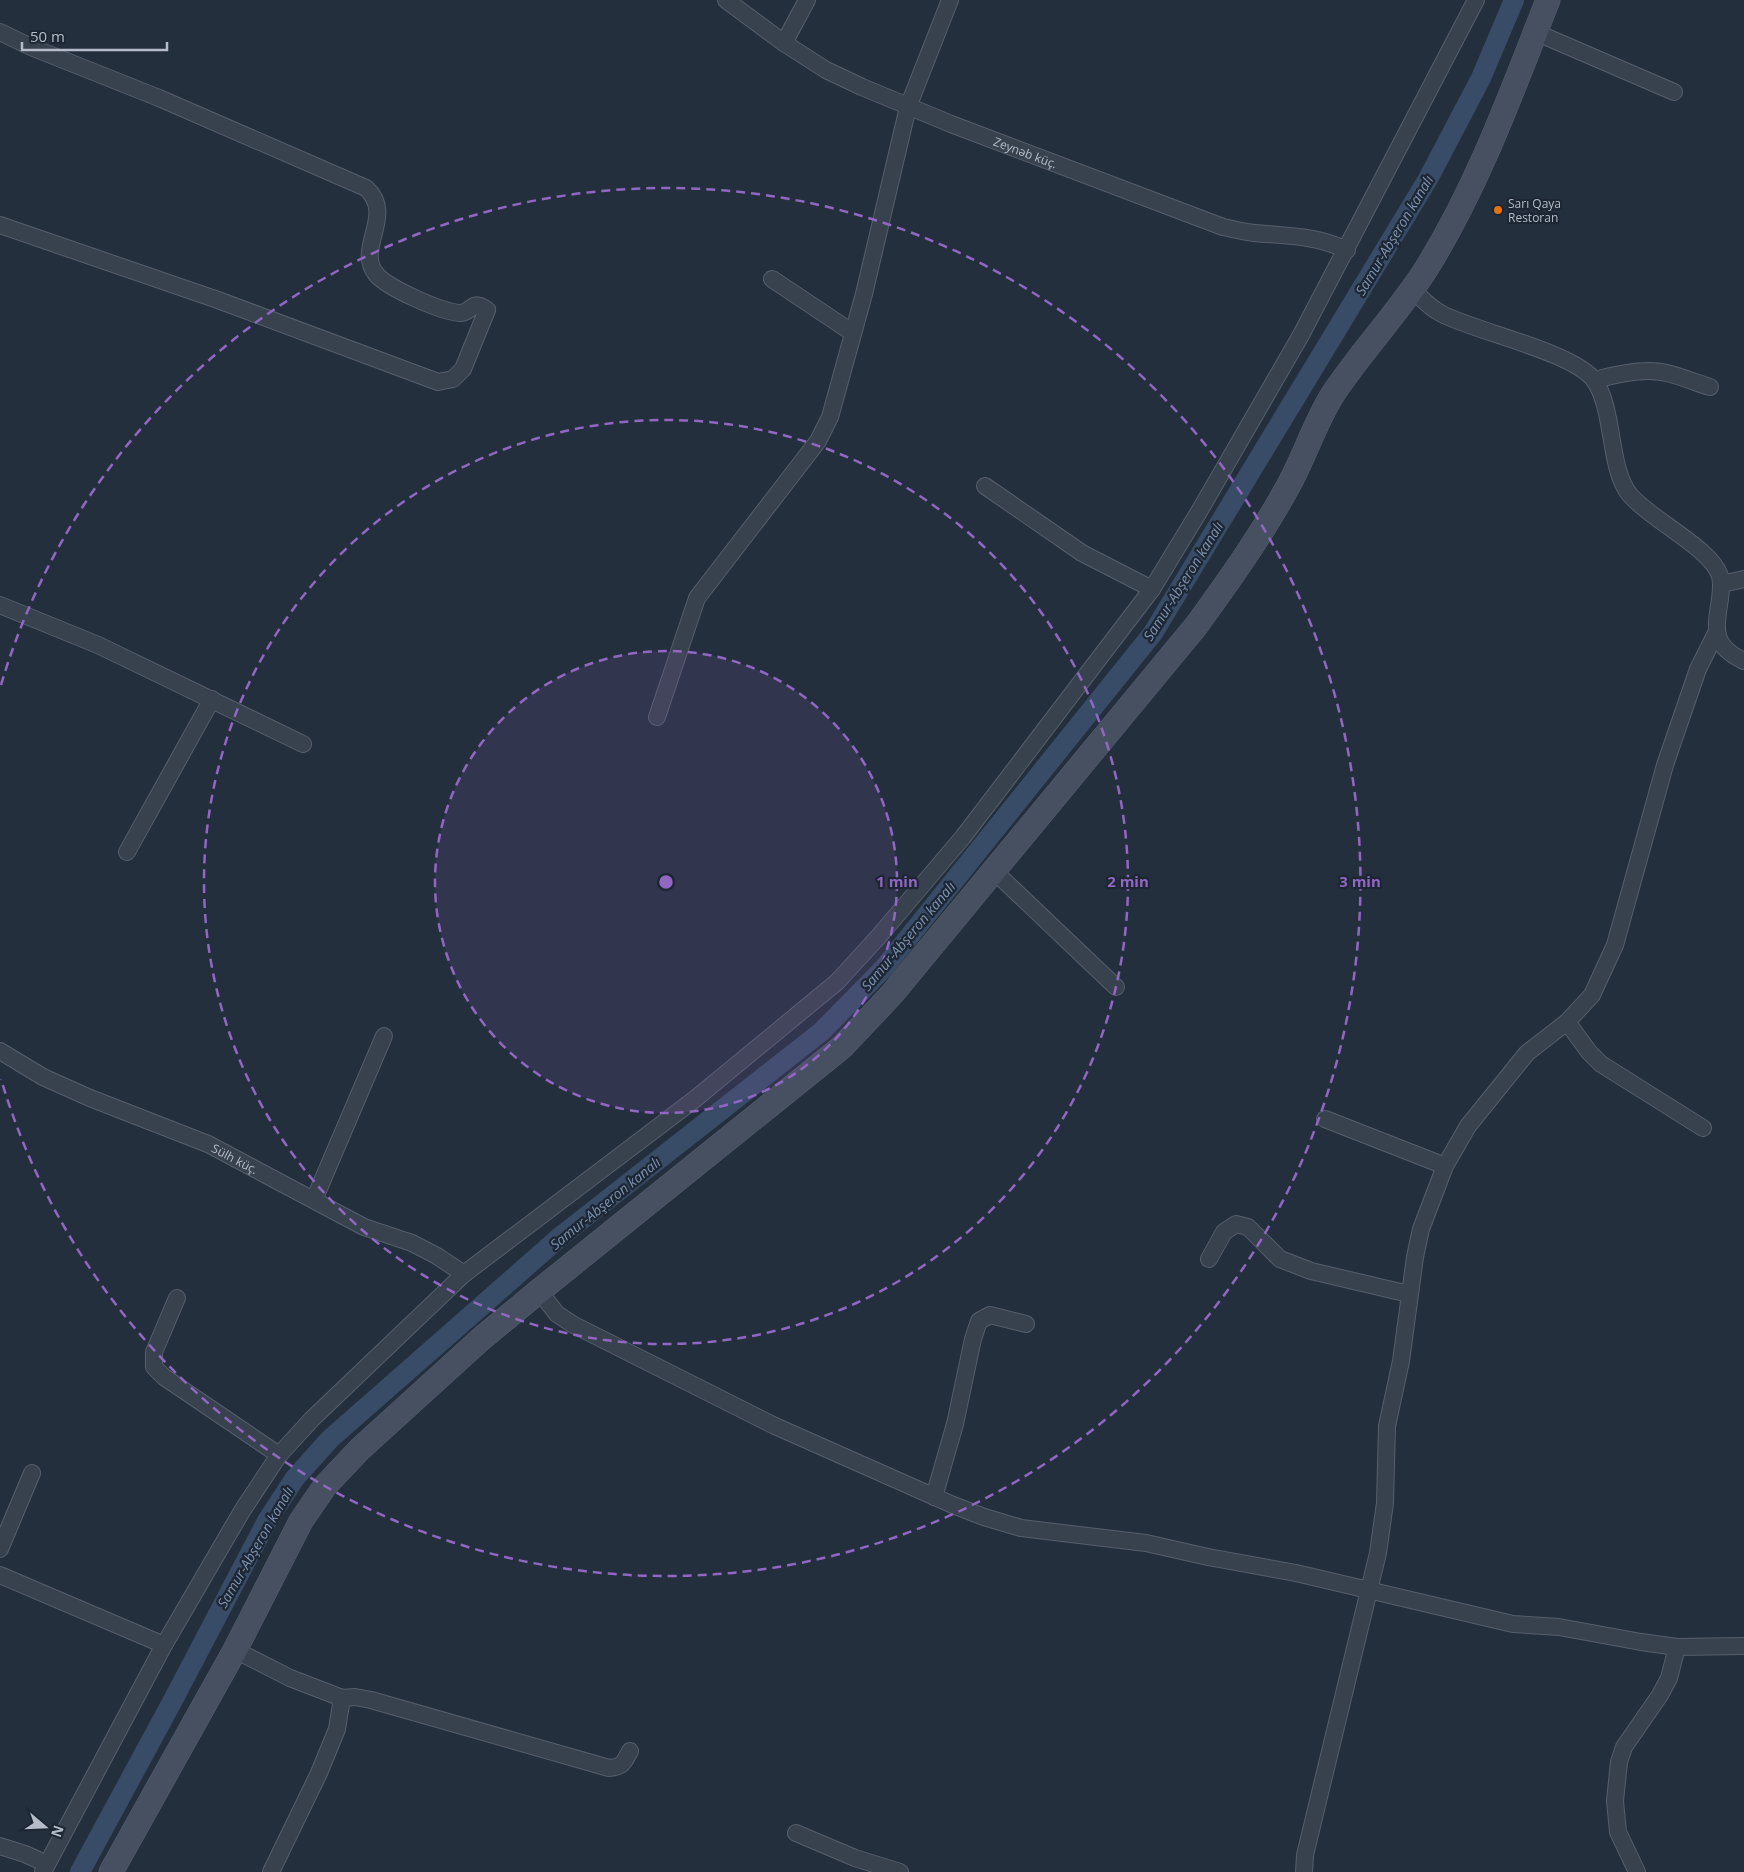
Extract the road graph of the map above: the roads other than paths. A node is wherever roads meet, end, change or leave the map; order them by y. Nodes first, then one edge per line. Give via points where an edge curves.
1 (726, 0) edge
2 (807, 0) edge
3 (950, 0) edge
4 (1476, 0) edge
5 (1548, 0) edge
6 (0, 32) edge
7 (1535, 32) junction
8 (784, 43) junction
9 (1674, 92) dead end
10 (908, 108) junction
11 (0, 225) edge
12 (1346, 250) junction
13 (772, 279) dead end
14 (1413, 290) junction
15 (853, 333) junction
16 (1594, 380) junction
17 (1710, 387) dead end
18 (985, 486) dead end
19 (1744, 579) edge
20 (1722, 584) junction
21 (1152, 590) junction
22 (0, 605) edge
23 (1716, 633) junction
24 (1744, 661) edge
25 (212, 700) junction
26 (657, 716) dead end
27 (303, 744) dead end
28 (127, 852) dead end
29 (994, 871) junction
30 (1116, 986) dead end
31 (1567, 1022) junction
32 (384, 1036) dead end
33 (0, 1051) edge
34 (1326, 1119) dead end
35 (1703, 1128) dead end
36 (1445, 1166) junction
37 (314, 1200) junction
38 (1209, 1259) dead end
39 (464, 1274) junction
40 (539, 1291) junction
41 (1409, 1294) junction
42 (177, 1298) dead end
43 (1026, 1324) dead end
44 (279, 1455) junction
45 (32, 1473) dead end
46 (934, 1496) junction
47 (0, 1549) edge
48 (0, 1575) edge
49 (1370, 1590) junction
50 (164, 1645) junction
51 (1744, 1646) edge
52 (1677, 1647) junction
53 (234, 1650) junction
54 (342, 1698) junction
55 (630, 1751) dead end
56 (796, 1833) dead end
57 (0, 1846) edge
58 (45, 1868) edge
59 (111, 1872) edge
60 (271, 1872) edge
61 (900, 1872) edge
62 (1304, 1872) edge
63 (1637, 1872) edge

1 - 8 street, Zeynəb küç.
2 - 8 street
3 - 10 street
4 - 12 street
5 - 7 street
6 - 11 street via 366,188 376,201 377,218 369,256 376,275 432,305 458,313 476,305 487,310 463,369 453,379 438,382 218,300
7 - 9 street
7 - 14 street via 1470,190
8 - 10 street, Zeynəb küç. via 826,70
10 - 12 street, Zeynəb küç. via 1223,227 1252,233 1315,238
10 - 15 street
12 - 21 street via 1296,343
13 - 15 street
14 - 16 street via 1440,313 1555,356 1586,372
14 - 29 street via 1333,394 1286,489 1212,604
15 - 26 street via 830,417 818,441 697,598
16 - 17 street via 1648,371
16 - 20 street via 1605,407 1625,489 1639,504 1702,553 1715,566
18 - 21 street via 1082,553
19 - 20 street
20 - 23 street
21 - 39 street via 963,837 837,982 695,1099
22 - 25 street via 98,645
23 - 24 street via 1727,652
23 - 31 street via 1698,669 1665,765 1615,945 1592,995
25 - 27 street
25 - 28 street
29 - 30 street
29 - 40 street via 892,994 842,1047
31 - 35 street via 1601,1064
31 - 36 street via 1527,1053 1468,1126
32 - 37 street
33 - 37 street, Sülh küç. via 90,1098 208,1144
34 - 36 street
36 - 41 street via 1421,1229
37 - 39 street, Sülh küç. via 364,1227 412,1243
38 - 41 street via 1224,1232 1236,1224 1248,1227 1280,1259 1311,1271
39 - 44 street via 312,1419
40 - 46 street via 557,1314 572,1324 775,1426
40 - 53 street via 360,1449 326,1486 301,1521
41 - 49 street via 1401,1361 1387,1426 1386,1503
42 - 44 street via 154,1352 154,1367
43 - 46 street via 990,1315 979,1321
44 - 50 street via 242,1511
45 - 47 street
46 - 49 street via 1021,1528 1146,1543
48 - 50 street
49 - 52 street via 1475,1617
49 - 62 street via 1305,1855
50 - 58 street
51 - 52 street
52 - 63 street via 1669,1678 1624,1747 1619,1762 1615,1801 1618,1832
53 - 54 street via 290,1678
53 - 59 street
54 - 55 street via 371,1700 609,1768 618,1767
54 - 60 street via 337,1729
56 - 61 street via 855,1858
57 - 58 street via 26,1854

